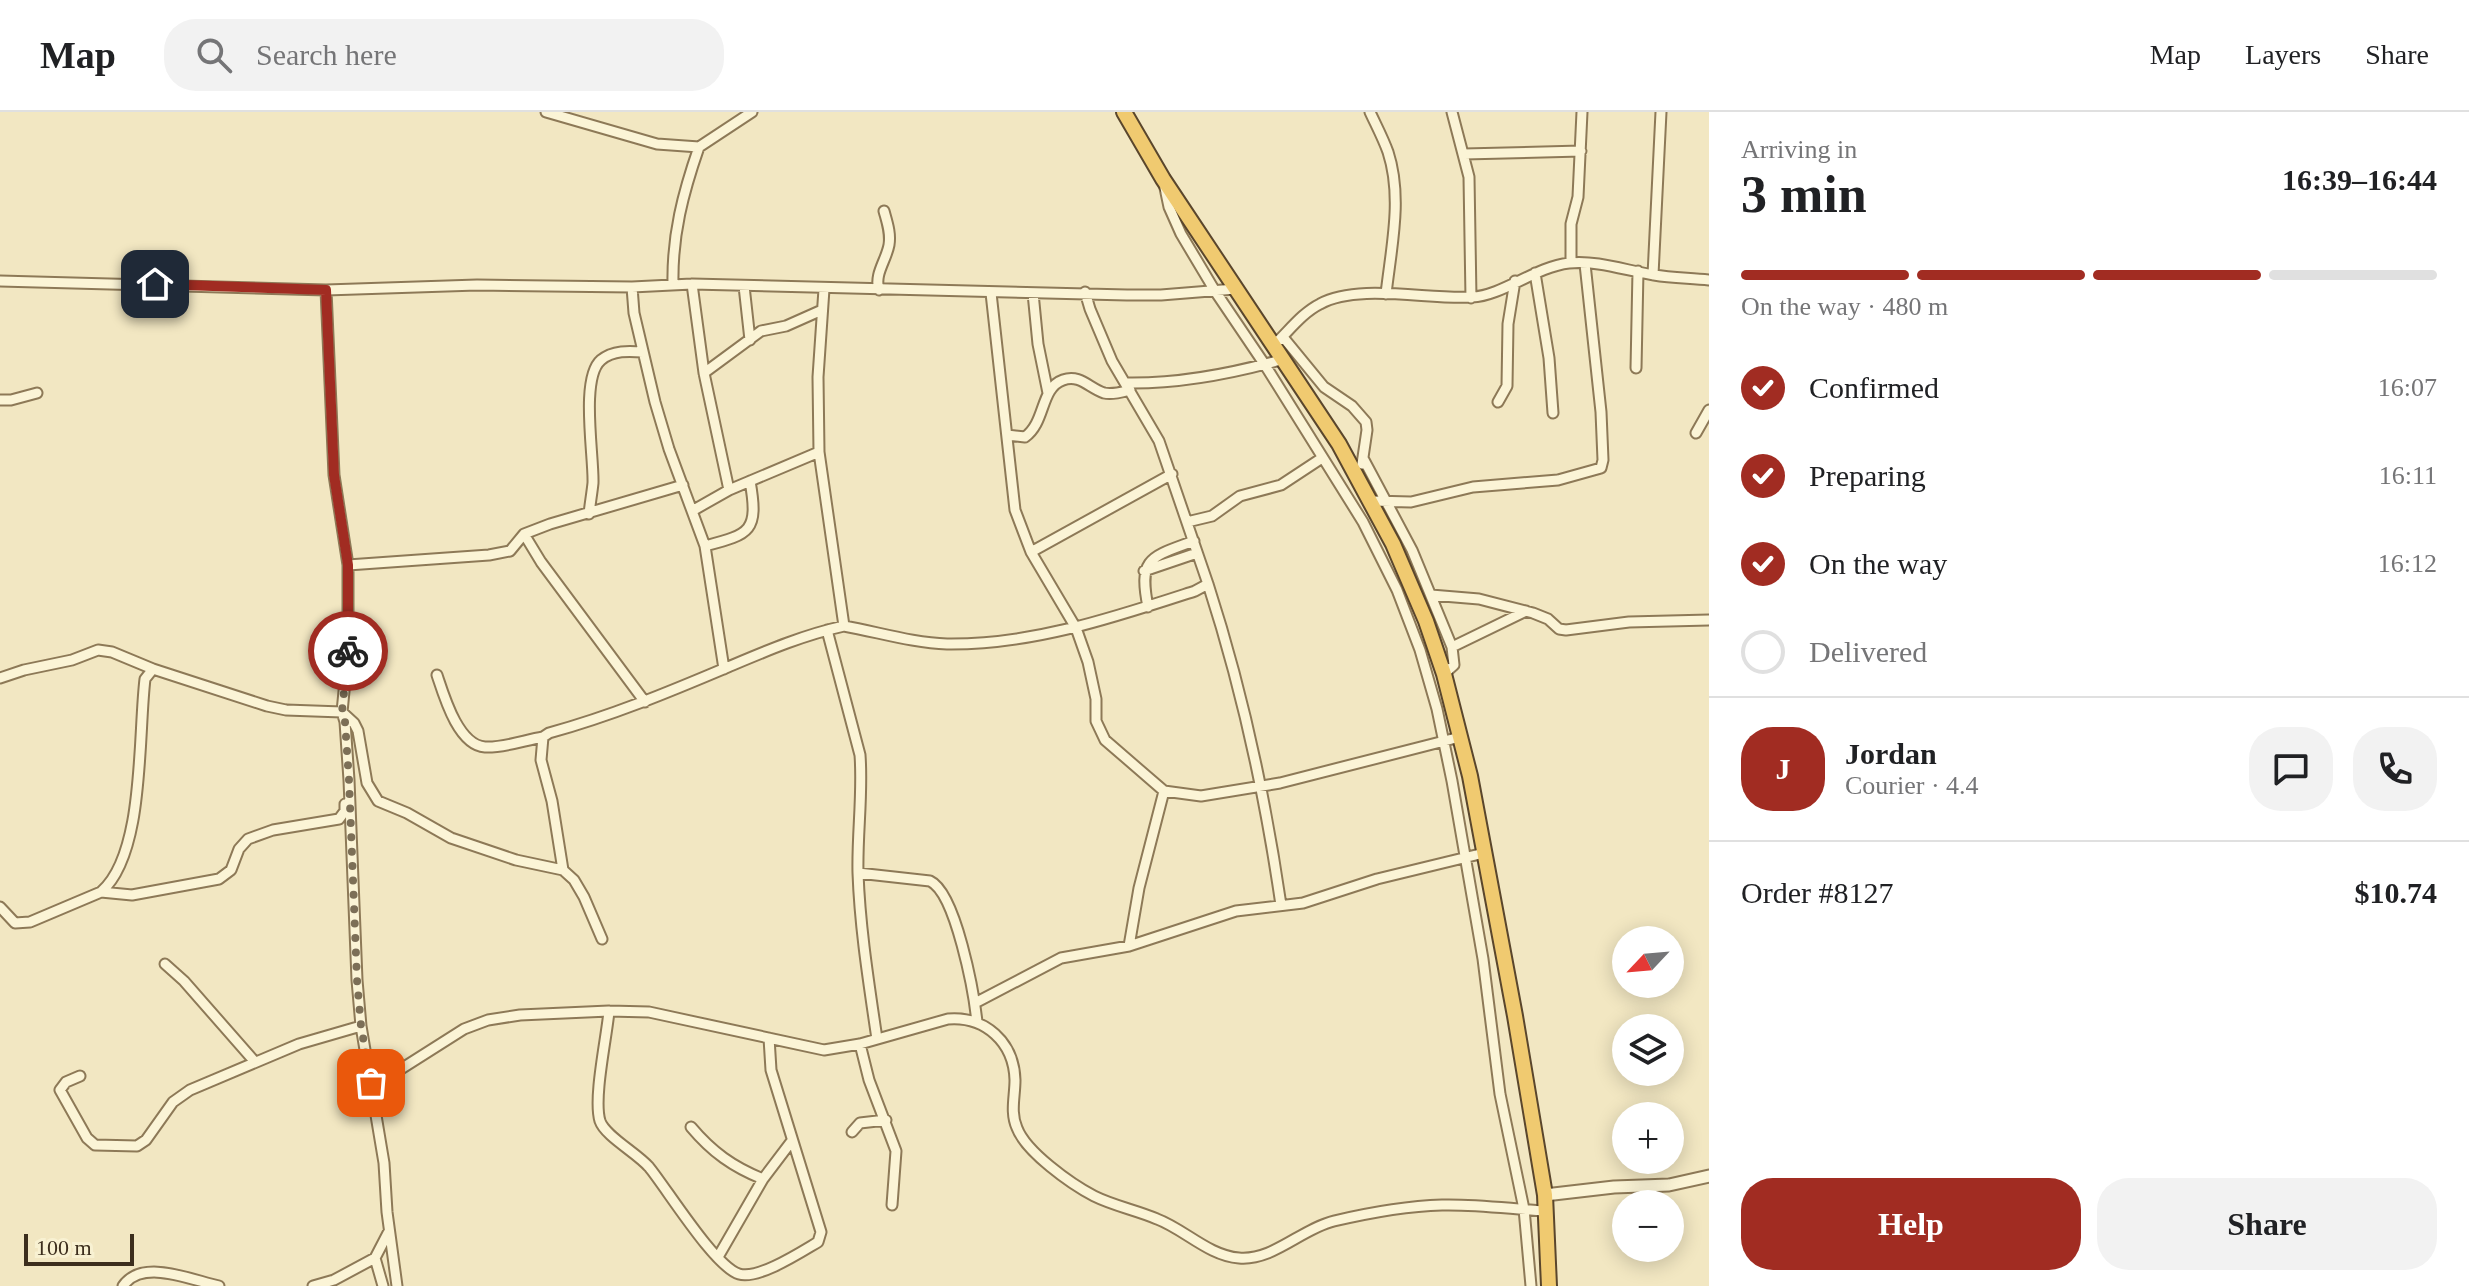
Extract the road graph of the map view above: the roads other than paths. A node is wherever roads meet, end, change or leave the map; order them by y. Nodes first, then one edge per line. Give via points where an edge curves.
1 (546, 112) edge
2 (752, 112) edge
3 (1124, 112) edge
4 (1370, 112) edge
5 (1452, 112) edge
6 (1582, 112) edge
7 (1661, 112) edge
8 (699, 147) junction
9 (1581, 151) junction
10 (1464, 154) junction
11 (1163, 179) junction
12 (884, 211) dead end
13 (1571, 262) junction
14 (1585, 264) junction
15 (1638, 271) junction
16 (1535, 273) junction
17 (1653, 275) junction
18 (1709, 280) edge
19 (0, 281) edge
20 (1515, 281) junction
21 (673, 284) junction
22 (692, 284) junction
23 (744, 286) junction
24 (632, 287) junction
25 (824, 289) junction
26 (1235, 289) junction
27 (326, 290) junction
28 (879, 290) junction
29 (1215, 291) junction
30 (1085, 292) junction
31 (991, 293) junction
32 (1033, 293) junction
33 (1386, 294) junction
34 (1471, 298) junction
35 (822, 310) junction
36 (750, 340) junction
37 (1279, 341) junction
38 (643, 352) junction
39 (1284, 359) junction
40 (1265, 365) junction
41 (1636, 368) dead end
42 (704, 373) junction
43 (1128, 386) junction
44 (37, 393) dead end
45 (1048, 393) junction
46 (0, 400) edge
47 (1498, 402) dead end
48 (1709, 410) edge
49 (1553, 413) dead end
50 (1696, 433) dead end
51 (1007, 435) junction
52 (819, 452) junction
53 (1322, 458) junction
54 (1363, 458) junction
55 (1172, 474) junction
56 (1360, 479) junction
57 (750, 481) junction
58 (683, 485) junction
59 (729, 490) junction
60 (1379, 501) junction
61 (692, 511) junction
62 (589, 514) junction
63 (1187, 522) junction
64 (524, 534) junction
65 (1194, 541) junction
66 (705, 546) junction
67 (1031, 552) junction
68 (1197, 553) junction
69 (348, 565) junction
70 (1144, 571) junction
71 (1208, 584) junction
72 (1431, 595) junction
73 (1148, 607) junction
74 (1526, 611) junction
75 (1709, 620) edge
76 (844, 626) junction
77 (1076, 628) junction
78 (827, 630) junction
79 (1452, 647) junction
80 (153, 669) junction
81 (724, 669) junction
82 (1444, 674) junction
83 (437, 675) dead end
84 (0, 678) edge
85 (645, 702) junction
86 (341, 712) junction
87 (543, 737) junction
88 (1460, 737) junction
89 (1445, 741) junction
90 (1262, 787) junction
91 (1164, 791) junction
92 (1484, 853) junction
93 (1463, 857) junction
94 (563, 870) junction
95 (858, 873) junction
96 (101, 892) junction
97 (1281, 905) junction
98 (0, 907) edge
99 (602, 939) dead end
100 (1129, 946) junction
101 (165, 964) dead end
102 (975, 1003) junction
103 (609, 1011) junction
104 (977, 1022) junction
105 (361, 1026) junction
106 (769, 1038) junction
107 (877, 1039) junction
108 (860, 1044) junction
109 (255, 1062) junction
110 (80, 1076) dead end
111 (371, 1088) junction
112 (886, 1120) junction
113 (691, 1127) dead end
114 (852, 1132) dead end
115 (791, 1142) junction
116 (1709, 1176) edge
117 (763, 1179) junction
118 (1545, 1203) junction
119 (892, 1205) dead end
120 (1524, 1209) junction
121 (389, 1231) junction
122 (718, 1257) junction
123 (375, 1258) junction
124 (170, 1281) edge
125 (123, 1286) edge
126 (219, 1286) edge
127 (313, 1286) edge
128 (383, 1286) edge
129 (397, 1286) edge
130 (1531, 1286) edge
131 (1549, 1286) edge

1 - 8 street via 657,144
2 - 8 street
3 - 11 highway
4 - 33 street via 1388,151 1395,187
5 - 10 street
6 - 9 street
7 - 17 street
8 - 21 street via 676,224
9 - 10 street
9 - 13 street
10 - 34 street
11 - 26 highway
11 - 29 street via 1181,234
12 - 28 street via 890,234
13 - 14 street
13 - 16 street
14 - 15 street
14 - 60 street via 1601,412 1601,468 1558,480 1473,487 1411,502
15 - 17 street
15 - 41 street
16 - 20 street
16 - 49 street
17 - 18 street
19 - 27 street
20 - 34 street
20 - 47 street via 1507,386
21 - 22 street
21 - 24 street
22 - 23 street
22 - 42 street
23 - 25 street
23 - 36 street
24 - 27 street
24 - 38 street
25 - 28 street
25 - 35 street
26 - 29 street
26 - 37 highway
27 - 69 street via 334,475
28 - 31 street
29 - 30 street
29 - 40 street
30 - 32 street
30 - 43 street via 1101,337
31 - 32 street
31 - 51 street
32 - 45 street
33 - 34 street
33 - 37 street via 1322,302
35 - 36 street via 761,331
35 - 52 street
36 - 42 street
37 - 39 highway
37 - 54 street via 1366,422
38 - 58 street
38 - 62 street via 616,352 598,363 592,377
39 - 40 street
39 - 56 highway
40 - 43 street via 1190,381
40 - 53 street
42 - 59 street
43 - 45 street via 1103,393 1071,378
43 - 55 street
44 - 46 street
45 - 51 street via 1032,432 1025,437
48 - 50 street
51 - 67 street via 1011,491
52 - 57 street
52 - 76 street
53 - 63 street via 1281,485 1240,496 1212,516
53 - 89 street via 1363,522 1410,620
54 - 56 street
54 - 60 street
55 - 63 street
55 - 67 street
56 - 60 highway
57 - 59 street
57 - 66 street via 753,521 748,531
58 - 61 street
58 - 62 street
59 - 61 street
60 - 72 street via 1408,540
60 - 82 highway
61 - 66 street
62 - 64 street
63 - 65 street
64 - 69 street via 510,551 489,555
64 - 85 street
65 - 68 street
65 - 70 street via 1159,555
66 - 81 street
67 - 77 street
68 - 70 street
68 - 71 street
69 - 86 street via 348,650
70 - 73 street
71 - 73 street
71 - 90 street
72 - 74 street via 1479,599
72 - 79 street
73 - 77 street
74 - 75 street via 1566,630
74 - 79 street
76 - 77 street via 948,644
76 - 78 street
77 - 91 street via 1088,662 1099,730
78 - 81 street
78 - 95 street via 860,755
79 - 82 street via 1454,665
80 - 84 street via 98,650
80 - 86 street via 267,706
80 - 96 street via 145,679 131,834 120,870
81 - 85 street
82 - 88 highway
83 - 87 street via 450,711 474,744 490,747
85 - 87 street
86 - 94 street via 358,731 367,783 378,801 451,838
86 - 96 street via 342,816 248,839 231,870 219,879 132,895
86 - 105 street
87 - 94 street via 541,760
88 - 89 street
88 - 92 highway
89 - 90 street
89 - 93 street
90 - 91 street via 1201,796
90 - 97 street
91 - 100 street
92 - 93 street
92 - 118 highway
93 - 97 street
93 - 120 street via 1483,959 1500,1094
94 - 99 street via 584,897
95 - 102 street via 937,884 951,910
95 - 107 street
96 - 98 street via 30,922 15,923
97 - 100 street via 1236,911
100 - 102 street via 1061,958
101 - 109 street
102 - 104 street
103 - 106 street via 659,1014
103 - 111 street via 520,1015 476,1023
103 - 122 street via 600,1121 647,1165
104 - 107 street via 948,1019
104 - 120 street via 1005,1045 1015,1079 1017,1129 1041,1157 1084,1190 1156,1218 1230,1257 1271,1252 1335,1221 1441,1205
105 - 109 street
105 - 111 street
106 - 108 street via 813,1049
106 - 115 street via 769,1060
107 - 108 street
108 - 112 street
109 - 110 street via 179,1097 137,1146 105,1147 87,1138 60,1090
111 - 121 street
112 - 114 street via 860,1123
112 - 119 street via 896,1151
113 - 117 street via 721,1159
115 - 117 street
115 - 122 street via 818,1219 818,1242 750,1275 738,1274
116 - 118 street via 1669,1185 1614,1187
117 - 122 street
118 - 120 street
118 - 131 highway
120 - 130 street
121 - 123 street
121 - 129 street
123 - 127 street
123 - 128 street
124 - 125 street via 151,1270 139,1272
124 - 126 street

